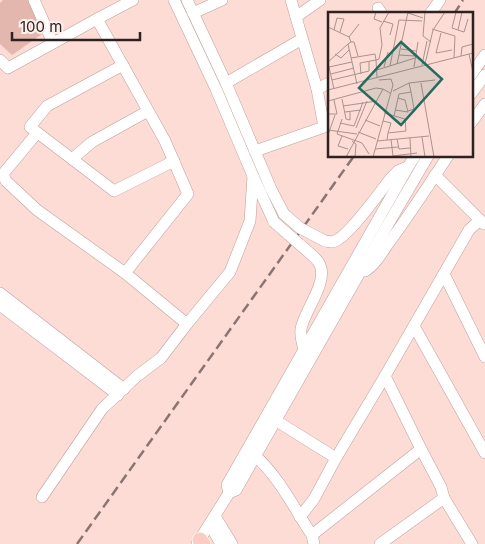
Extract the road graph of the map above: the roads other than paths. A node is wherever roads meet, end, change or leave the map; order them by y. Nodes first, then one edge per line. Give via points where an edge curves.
1 (34, 0) edge
2 (133, 0) edge
3 (174, 0) edge
4 (187, 0) edge
5 (222, 0) edge
6 (291, 0) edge
7 (320, 0) edge
8 (440, 0) edge
9 (431, 12) edge
10 (193, 13) junction
11 (296, 17) junction
12 (97, 19) junction
13 (302, 39) junction
14 (53, 43) junction
15 (485, 55) edge
16 (0, 60) edge
17 (123, 65) junction
18 (472, 74) edge
19 (485, 74) edge
20 (226, 83) junction
21 (328, 84) edge
22 (317, 89) junction
23 (472, 93) edge
24 (485, 104) edge
25 (148, 111) junction
26 (472, 122) edge
27 (326, 127) edge
28 (37, 133) junction
29 (255, 151) junction
30 (414, 158) edge
31 (427, 158) edge
32 (447, 158) edge
33 (72, 159) junction
34 (174, 161) junction
35 (408, 167) junction
36 (435, 175) junction
37 (253, 176) junction
38 (482, 223) edge
39 (125, 273) junction
40 (359, 274) junction
41 (444, 274) junction
42 (0, 293) edge
43 (0, 305) edge
44 (186, 324) junction
45 (414, 326) junction
46 (304, 349) junction
47 (485, 357) edge
48 (385, 376) junction
49 (121, 392) junction
50 (276, 420) junction
51 (421, 449) junction
52 (485, 453) edge
53 (255, 456) junction
54 (336, 458) junction
55 (229, 493) junction
56 (42, 497) dead end
57 (444, 498) junction
58 (300, 517) junction
59 (212, 521) junction
60 (225, 532) junction
61 (313, 540) edge
62 (200, 543) edge
63 (221, 544) edge
64 (232, 544) edge
65 (239, 544) edge
66 (380, 544) edge
67 (472, 544) edge

1 - 14 street
2 - 12 street
3 - 37 street
4 - 10 street
5 - 10 street
6 - 11 street
7 - 11 street
8 - 9 street
10 - 20 street
11 - 13 street
12 - 14 street
12 - 17 street
13 - 20 street
13 - 22 street
14 - 16 street via 8,68
15 - 18 street
17 - 25 street
17 - 28 street via 47,106 30,127
19 - 23 street
20 - 29 street
21 - 22 street
22 - 27 street
24 - 26 street
25 - 33 street via 92,142
25 - 34 street
27 - 29 street
28 - 33 street
28 - 39 street via 3,174 6,181 37,210
29 - 35 street, bridge via 284,214 300,228 332,242 348,231 398,171
30 - 35 street
31 - 40 street
32 - 36 street
33 - 34 street via 114,191
34 - 39 street via 188,194
35 - 46 street
36 - 38 street
36 - 40 street via 382,253
37 - 44 street via 250,221 230,272
37 - 46 street, bridge via 274,222 320,264 321,280 302,328
38 - 41 street via 469,230
39 - 44 street
40 - 50 street
41 - 45 street
41 - 47 street
42 - 49 street
43 - 49 street
44 - 49 street via 161,358
45 - 48 street
45 - 52 street
46 - 55 street via 227,485
48 - 51 street
48 - 54 street
49 - 56 street via 102,409
50 - 53 street
50 - 54 street
51 - 57 street
51 - 61 street
53 - 55 street via 236,490
53 - 58 street via 276,479
54 - 58 street via 314,499
55 - 59 street
57 - 66 street
57 - 67 street
58 - 61 street
59 - 60 street
59 - 62 street
59 - 63 street
60 - 64 street
60 - 65 street via 232,533

